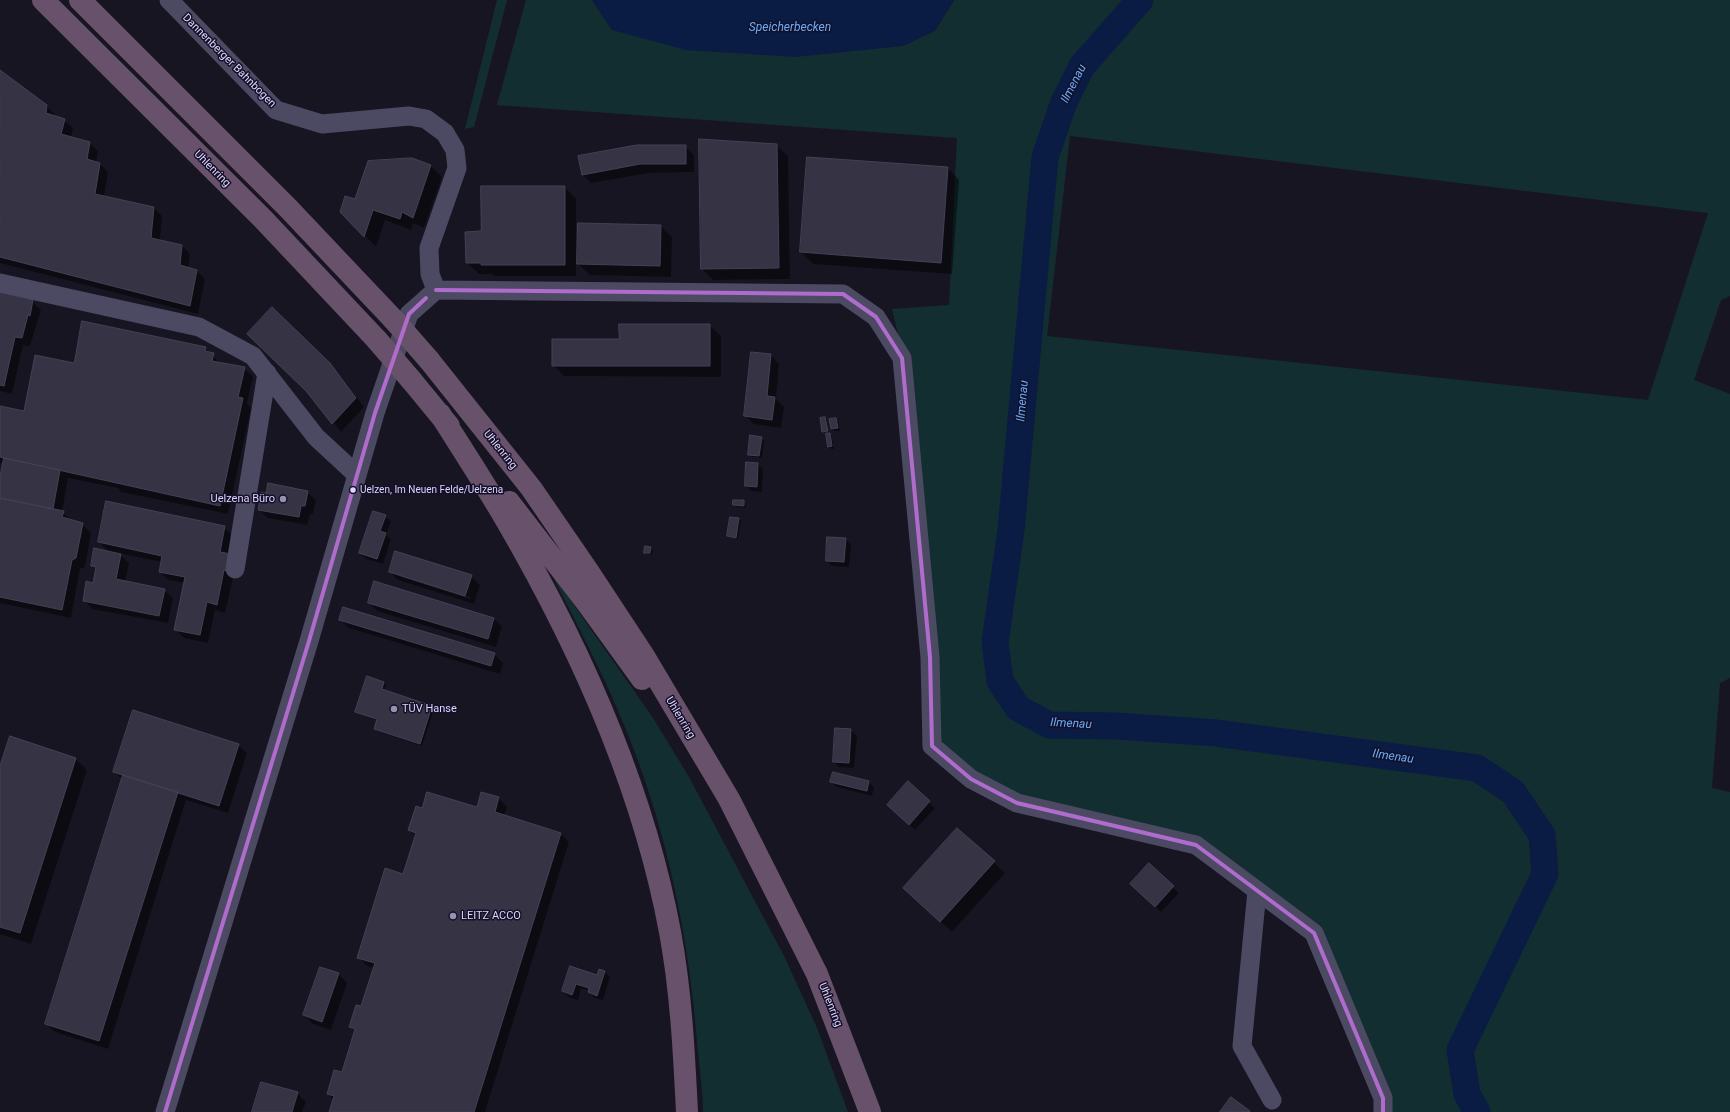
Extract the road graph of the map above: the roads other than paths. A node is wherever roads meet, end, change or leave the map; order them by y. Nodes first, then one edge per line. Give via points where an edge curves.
1 (43, 0) edge
2 (80, 0) edge
3 (169, 0) edge
4 (0, 283) edge
5 (431, 294) junction
6 (268, 373) junction
7 (440, 414) junction
8 (357, 475) junction
9 (235, 569) dead end
10 (729, 799) junction
11 (1257, 891) junction
12 (1272, 1100) dead end
13 (165, 1112) edge
14 (687, 1112) edge
15 (870, 1112) edge
16 (1383, 1112) edge

1 - 7 highway, Uhlenring, bridge via 263,219 376,340
2 - 10 highway, Uhlenring, bridge via 288,208 429,360 530,488 588,571 644,656
3 - 5 street, Dannenberger Bahnbogen via 276,110 322,124 409,116 426,119 446,133 455,150 457,168 429,248
4 - 6 street via 199,327 253,356
5 - 8 street via 409,314
5 - 11 street via 843,294 876,317 902,358 930,657 932,746 971,779 1017,803 1196,845
6 - 8 street via 316,437
6 - 9 street
7 - 10 highway via 587,604
7 - 14 highway via 506,520 564,628 613,738 635,796 670,932 680,1007
8 - 13 street
10 - 15 highway, Uhlenring via 817,974
11 - 12 street via 1242,1046
11 - 16 street via 1314,933 1383,1098

